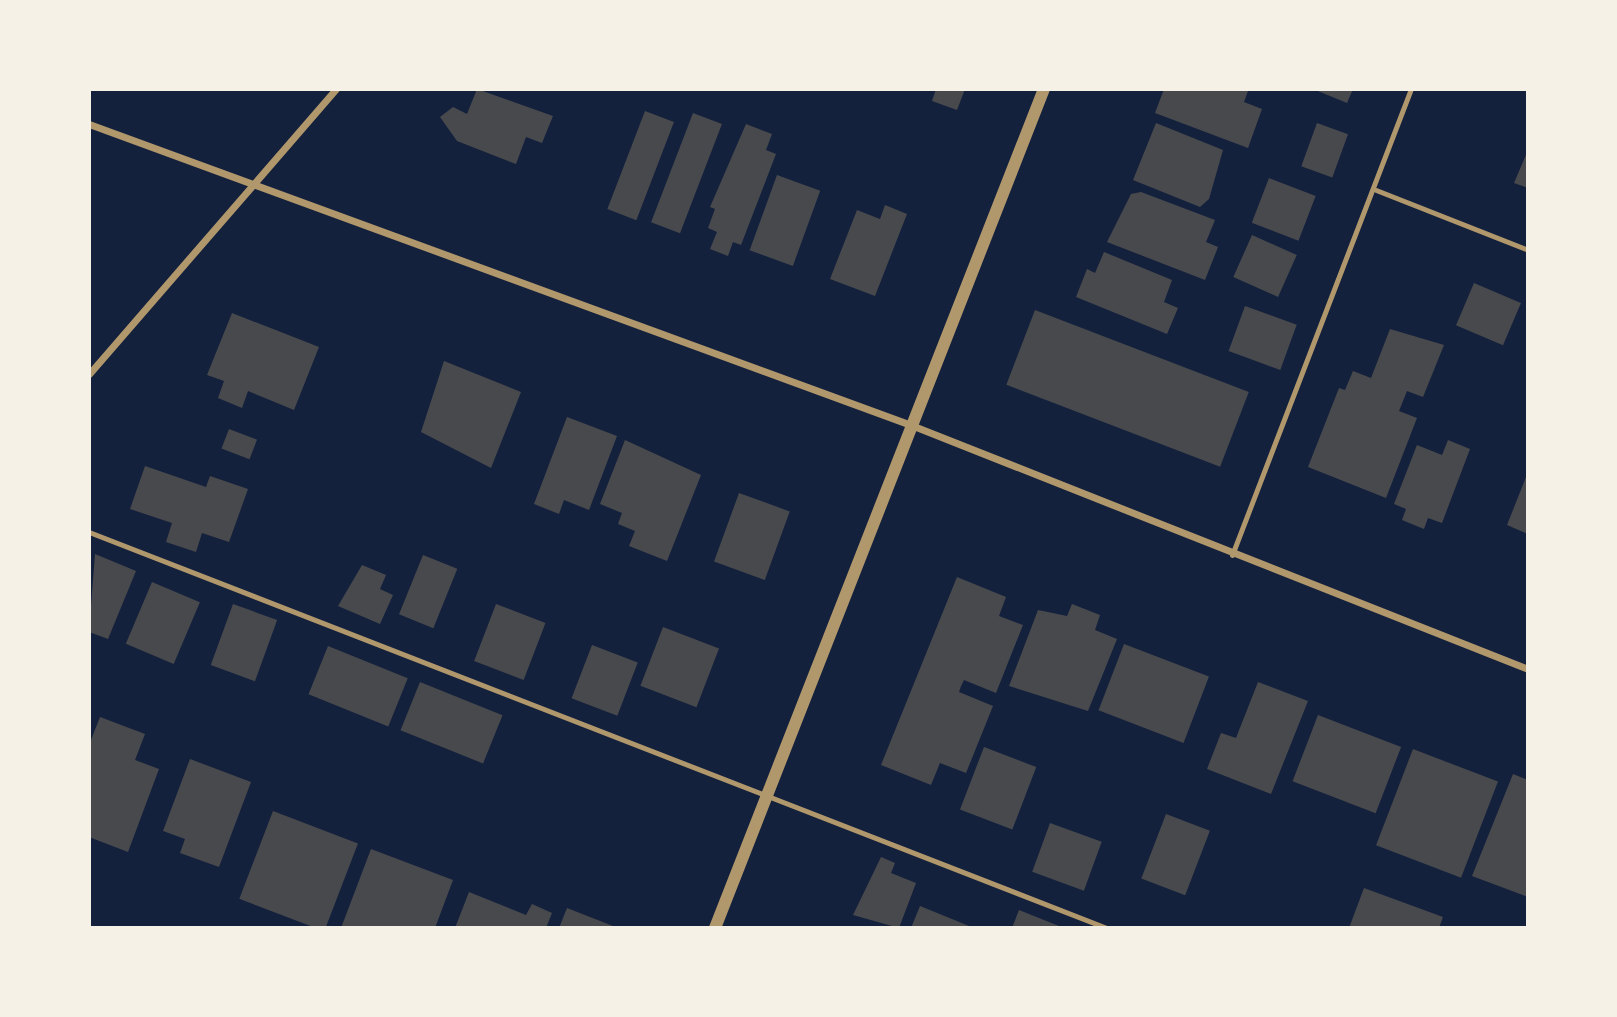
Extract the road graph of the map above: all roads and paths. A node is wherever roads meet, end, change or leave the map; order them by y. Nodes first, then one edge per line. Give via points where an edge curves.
1 (336, 89) edge
2 (1044, 89) edge
3 (1411, 89) edge
4 (89, 124) edge
5 (254, 184) junction
6 (1376, 190) junction
7 (1528, 250) edge
8 (89, 374) edge
9 (911, 425) junction
10 (89, 532) edge
11 (1232, 555) junction
12 (1528, 668) edge
13 (766, 794) junction
14 (715, 928) edge
15 (1107, 928) edge

1 - 5 street
2 - 9 street
3 - 6 lane
4 - 5 street
5 - 8 street
5 - 9 street
6 - 7 lane
6 - 11 lane
9 - 11 street
9 - 13 street
10 - 13 lane
11 - 12 street
13 - 14 street
13 - 15 lane

